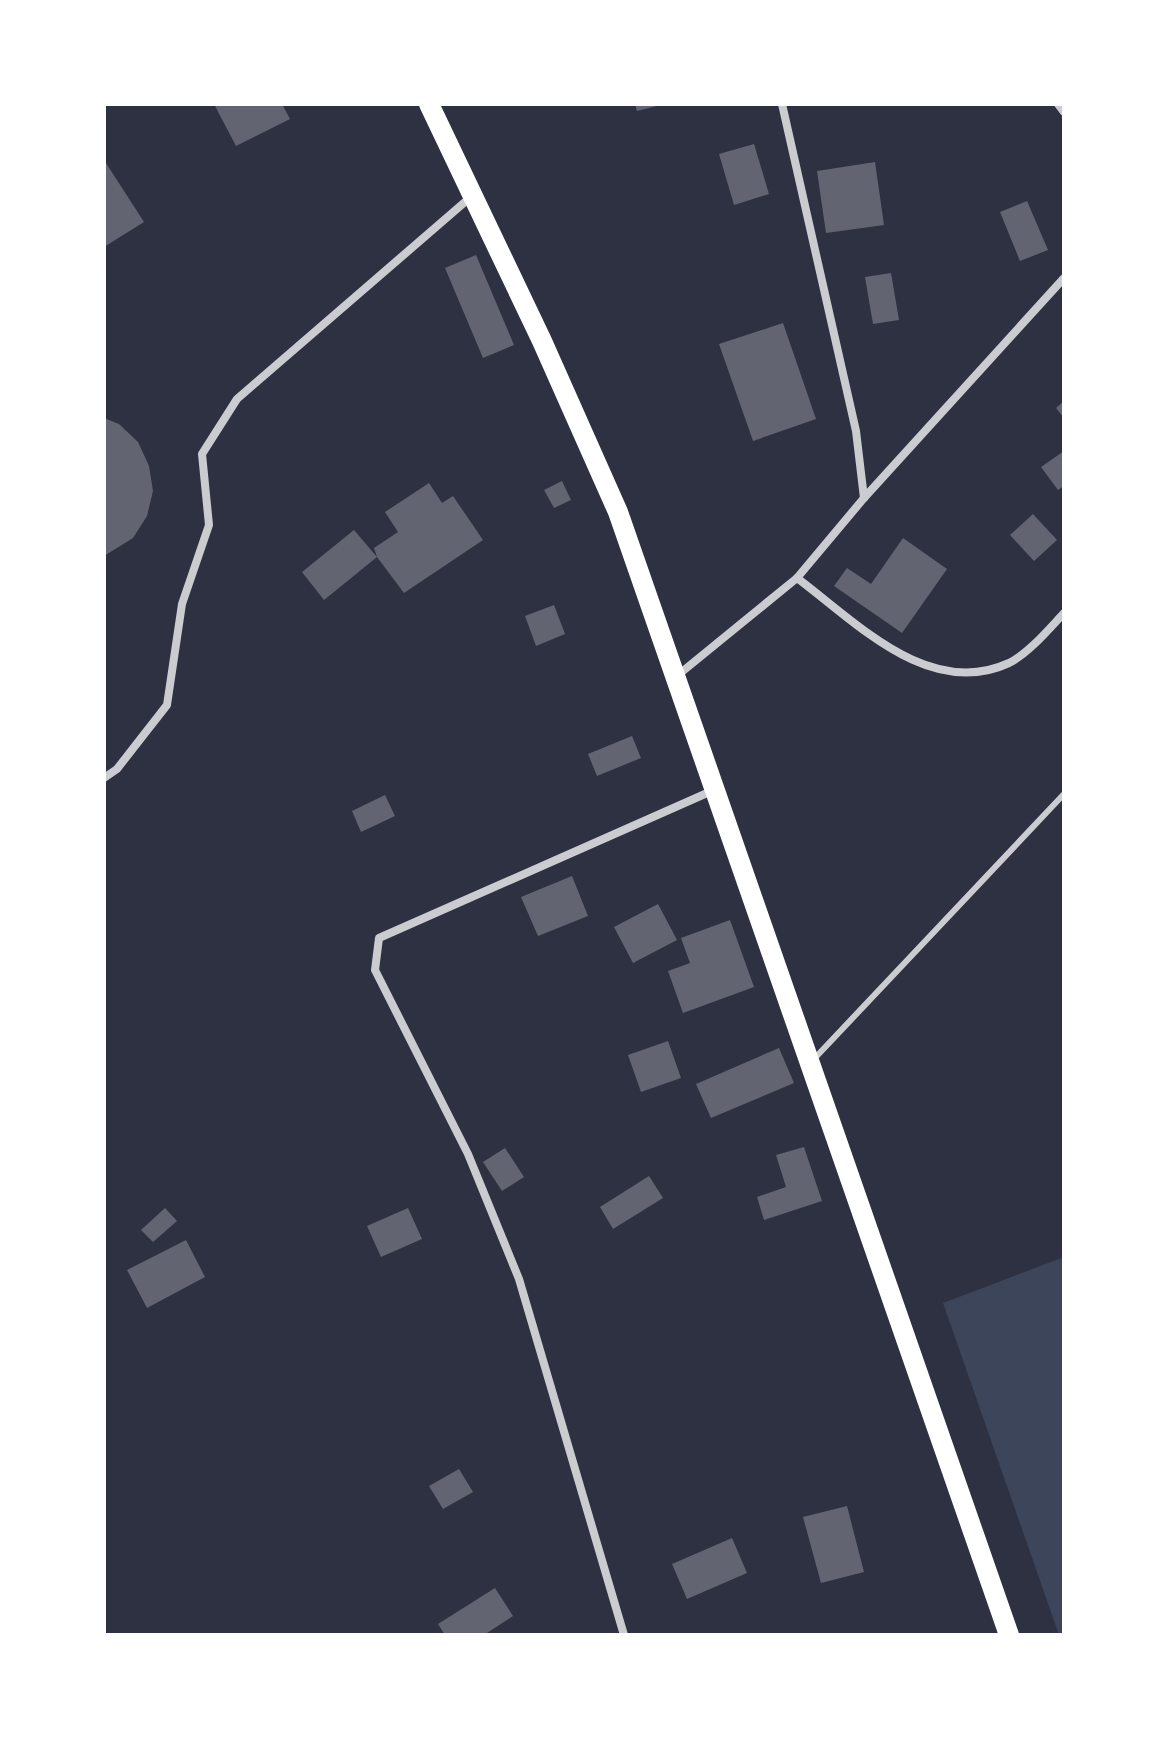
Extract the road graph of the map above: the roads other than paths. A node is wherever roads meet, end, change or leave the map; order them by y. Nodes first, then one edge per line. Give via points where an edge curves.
1 (429, 104) edge
2 (782, 104) edge
3 (1058, 104) edge
4 (1064, 112) edge
5 (474, 194) junction
6 (1064, 278) edge
7 (864, 498) junction
8 (797, 578) junction
9 (1064, 613) edge
10 (678, 676) junction
11 (104, 778) edge
12 (716, 789) junction
13 (1064, 794) edge
14 (812, 1062) junction
15 (624, 1635) edge
16 (1009, 1635) edge

1 - 5 highway
2 - 7 street via 856,431
3 - 4 street
5 - 10 highway via 618,512
5 - 11 street via 237,399 202,454 209,525 182,604 167,705
6 - 7 street
7 - 8 street
8 - 9 street via 905,658 958,675 1010,662
8 - 10 street
10 - 12 highway
12 - 14 highway
12 - 15 street via 379,938 375,970 468,1154 519,1279
13 - 14 lane
14 - 16 highway

